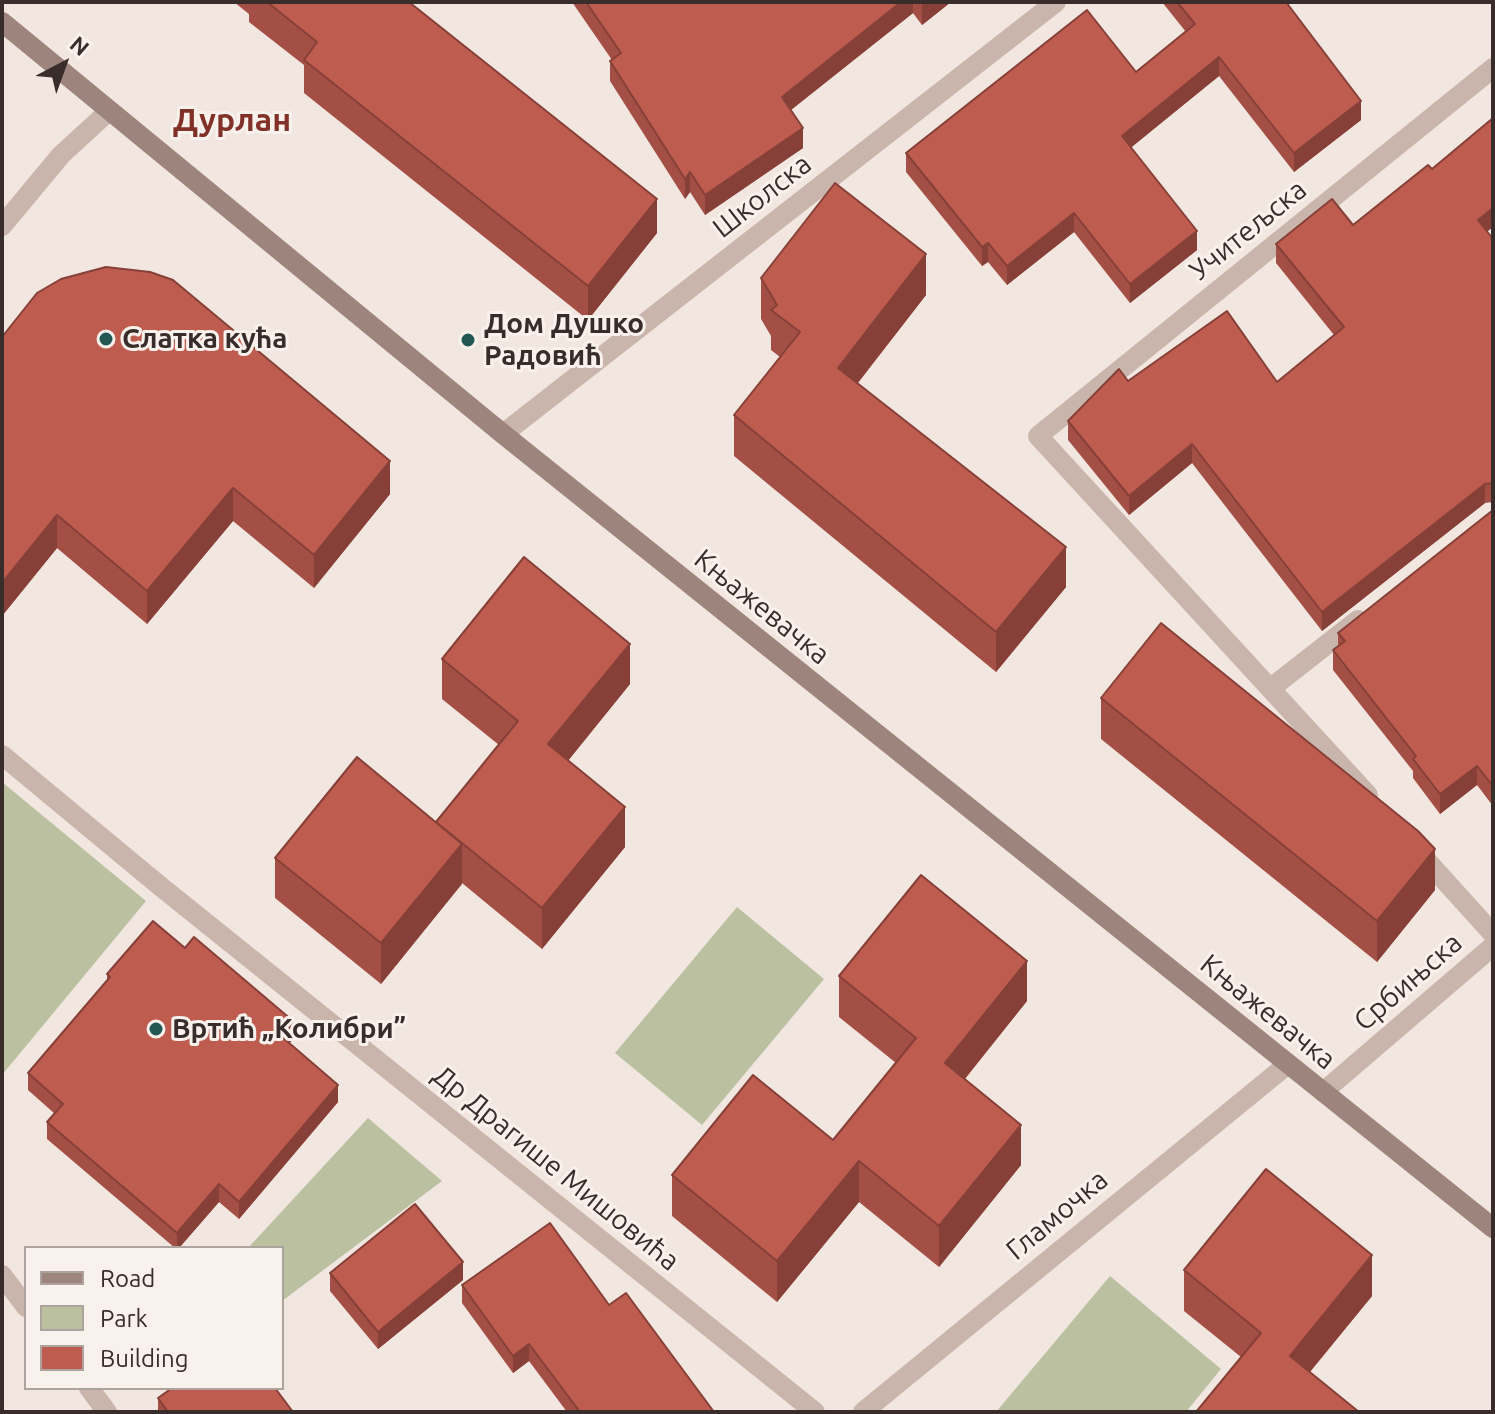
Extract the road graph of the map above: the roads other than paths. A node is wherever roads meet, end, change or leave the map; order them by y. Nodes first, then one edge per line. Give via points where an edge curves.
1 (1056, 2) edge
2 (2, 22) edge
3 (1493, 68) edge
4 (109, 111) junction
5 (2, 226) edge
6 (503, 434) junction
7 (1370, 611) edge
8 (1271, 688) junction
9 (2, 755) edge
10 (1377, 805) edge
11 (1409, 840) edge
12 (1493, 934) edge
13 (1493, 946) edge
14 (1288, 1064) junction
15 (1323, 1092) junction
16 (1493, 1228) edge
17 (2, 1275) edge
18 (24, 1304) edge
19 (90, 1390) edge
20 (107, 1412) edge
21 (815, 1412) edge
22 (863, 1412) edge

1 - 6 street, Школска
2 - 4 main road, Књажевачка
3 - 8 street, Учитељска via 1038,436
4 - 5 street via 61,155
4 - 6 main road, Књажевачка
6 - 14 main road, Књажевачка
7 - 8 street
8 - 10 street
9 - 21 street, Др Драгише Мишовића
11 - 12 street
13 - 15 street, Србињска
14 - 15 main road, Књажевачка
14 - 22 street, Гламочка
15 - 16 main road, Књажевачка
17 - 18 street
19 - 20 street

